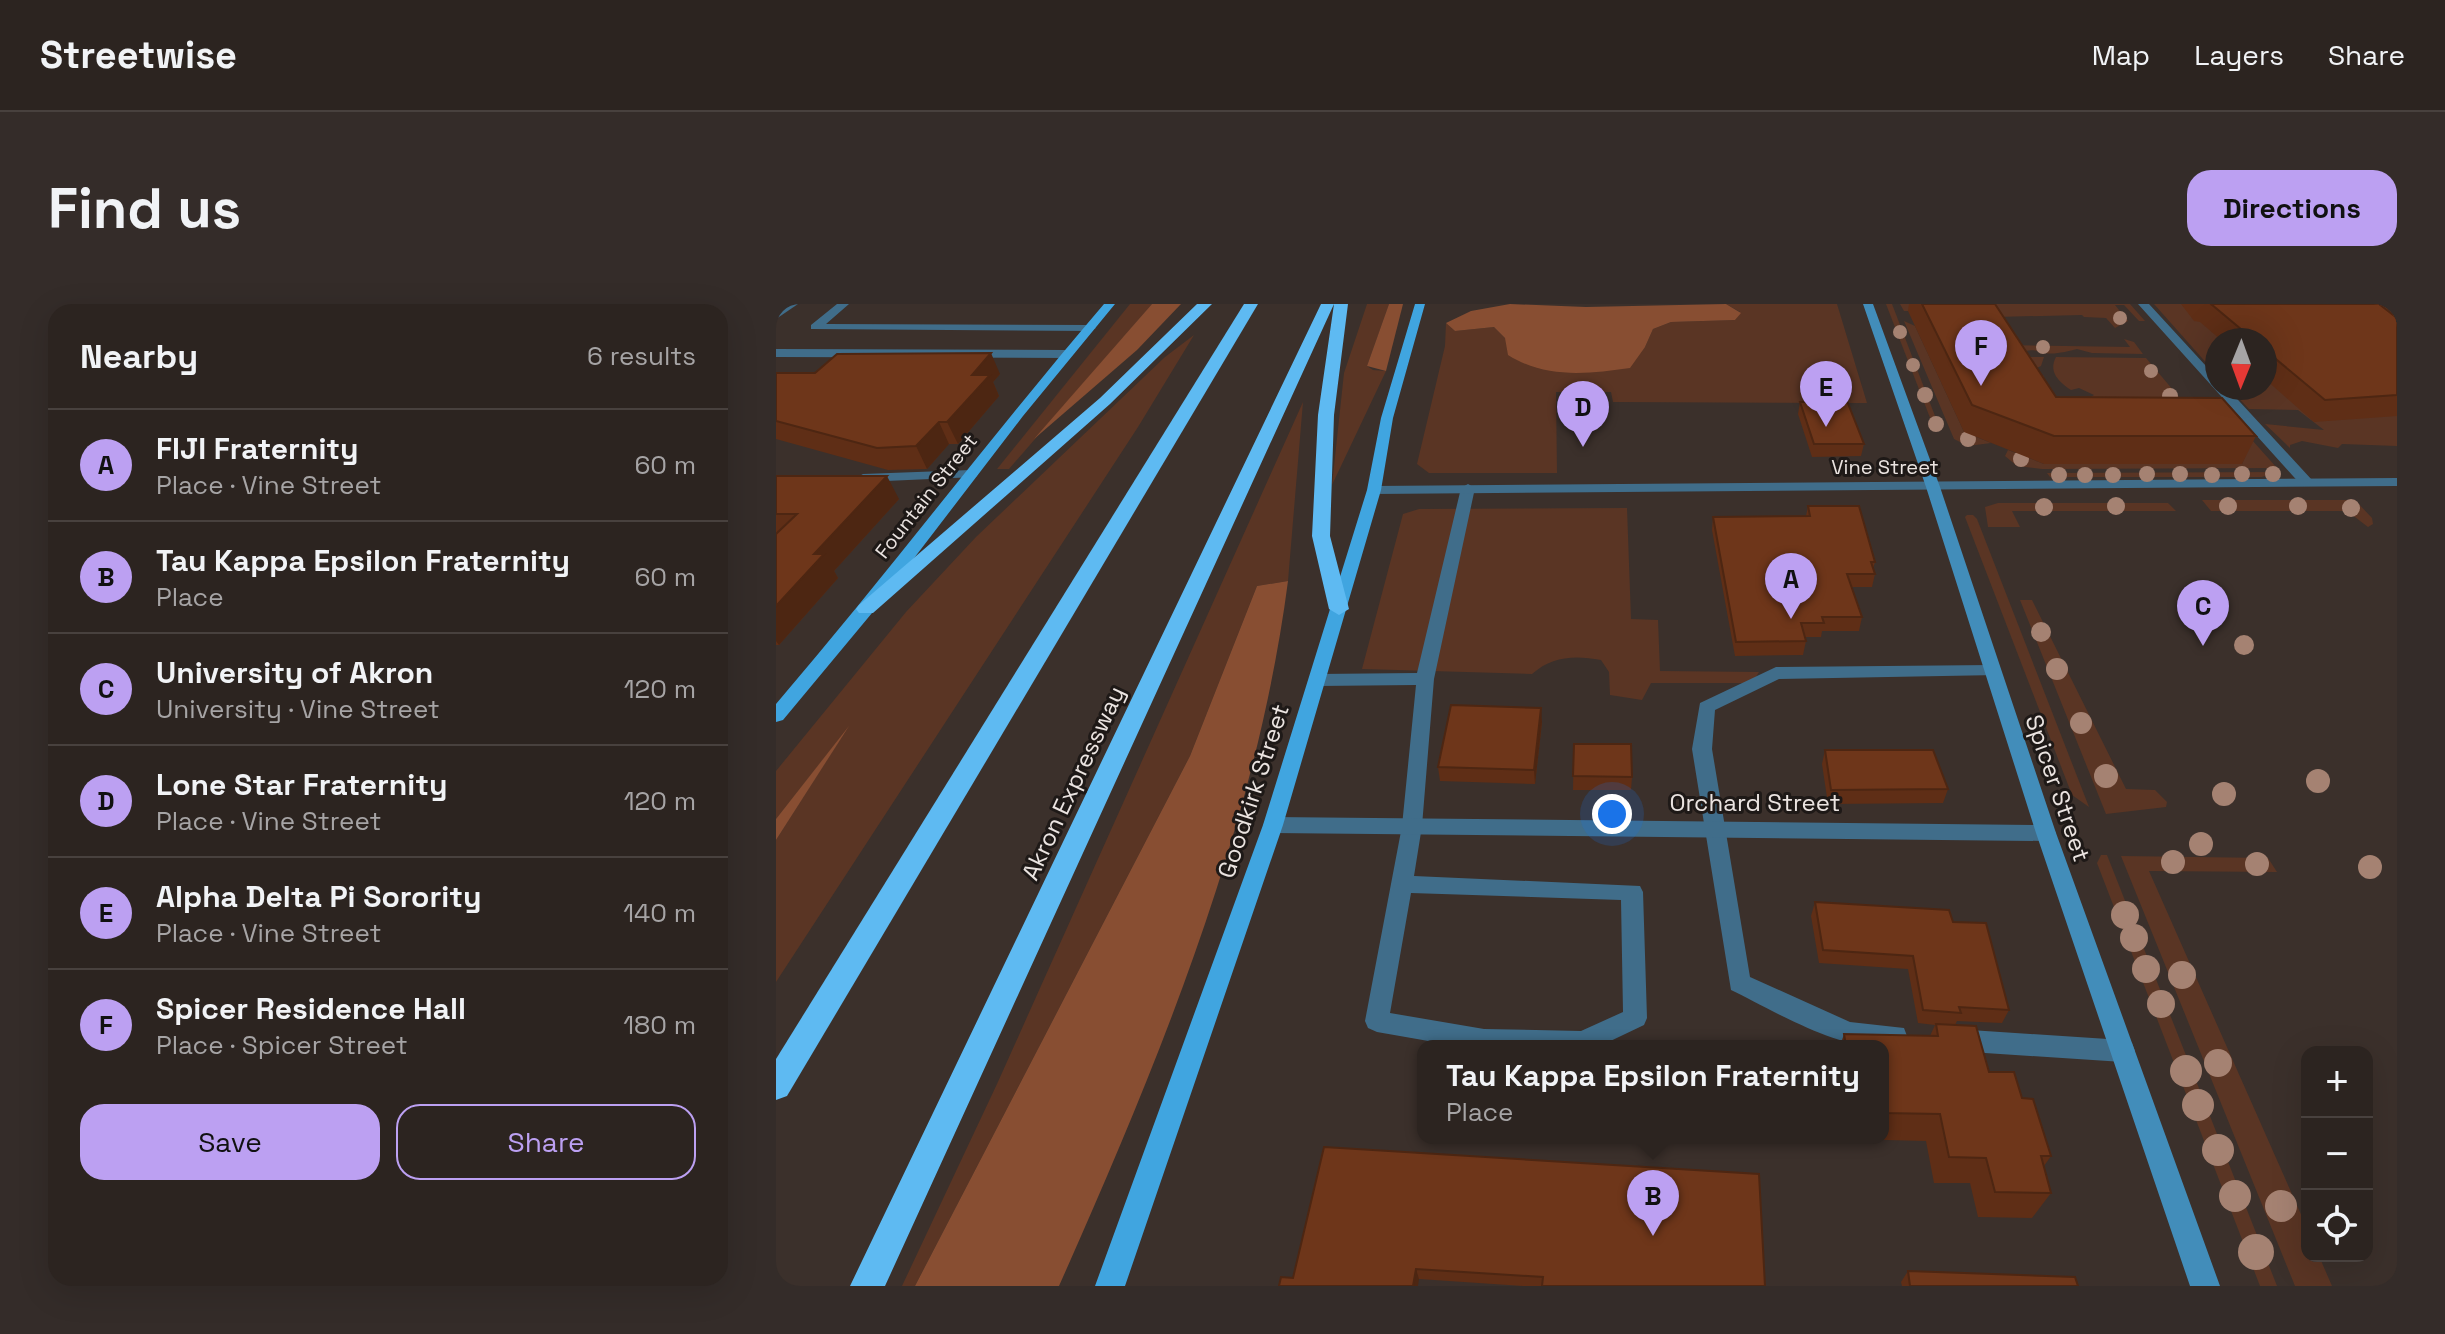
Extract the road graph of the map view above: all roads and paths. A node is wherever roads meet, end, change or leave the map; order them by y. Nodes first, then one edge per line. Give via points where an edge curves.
1 (793, 304) edge
2 (844, 304) edge
3 (1110, 304) edge
4 (1205, 304) edge
5 (1251, 304) edge
6 (1328, 304) edge
7 (1341, 304) edge
8 (1420, 304) edge
9 (1868, 304) edge
10 (2143, 304) edge
11 (776, 316) edge
12 (1090, 328) junction
13 (776, 353) edge
14 (1067, 354) junction
15 (2205, 373) edge
16 (2230, 400) edge
17 (971, 474) junction
18 (851, 478) edge
19 (2397, 482) edge
20 (2307, 483) junction
21 (1933, 487) junction
22 (1468, 488) junction
23 (1374, 490) junction
24 (866, 609) junction
25 (1339, 609) junction
26 (1992, 671) junction
27 (1425, 679) junction
28 (1318, 680) junction
29 (776, 716) edge
30 (1273, 825) junction
31 (1412, 826) junction
32 (1713, 828) junction
33 (2046, 833) junction
34 (1401, 884) junction
35 (1484, 1040) edge
36 (1587, 1040) edge
37 (2123, 1051) junction
38 (776, 1086) edge
39 (867, 1286) edge
40 (1110, 1286) edge
41 (2205, 1286) edge

1 - 11 street
2 - 12 street via 815,327
3 - 12 main road, Fountain Street
4 - 24 highway via 1105,401
5 - 38 highway
6 - 39 highway, Akron Expressway
7 - 25 highway via 1326,415 1321,536
8 - 23 main road, Goodkirk Street via 1387,418
9 - 21 street, Spicer Street
10 - 15 street
12 - 14 main road, Fountain Street
13 - 14 street
14 - 17 main road, Fountain Street
16 - 20 street
17 - 18 street
17 - 24 main road, Fountain Street
19 - 20 street, Vine Street
20 - 21 street, Vine Street
21 - 22 street, Vine Street
21 - 26 street, Spicer Street
22 - 23 street, Vine Street
22 - 27 street
23 - 25 main road, Goodkirk Street
24 - 29 main road, Fountain Street
25 - 28 main road, Goodkirk Street
26 - 32 street via 1776,673 1706,707 1702,749
26 - 33 street, Spicer Street
27 - 28 street
27 - 31 street
28 - 30 main road, Goodkirk Street
30 - 31 street, Orchard Street
30 - 40 main road, Goodkirk Street
31 - 32 street, Orchard Street
31 - 34 street
32 - 33 street, Orchard Street
32 - 37 street via 1739,983 1848,1033
33 - 37 street, Spicer Street
34 - 35 street via 1377,1021
34 - 36 street via 1632,892 1635,1018
37 - 41 street, Spicer Street

